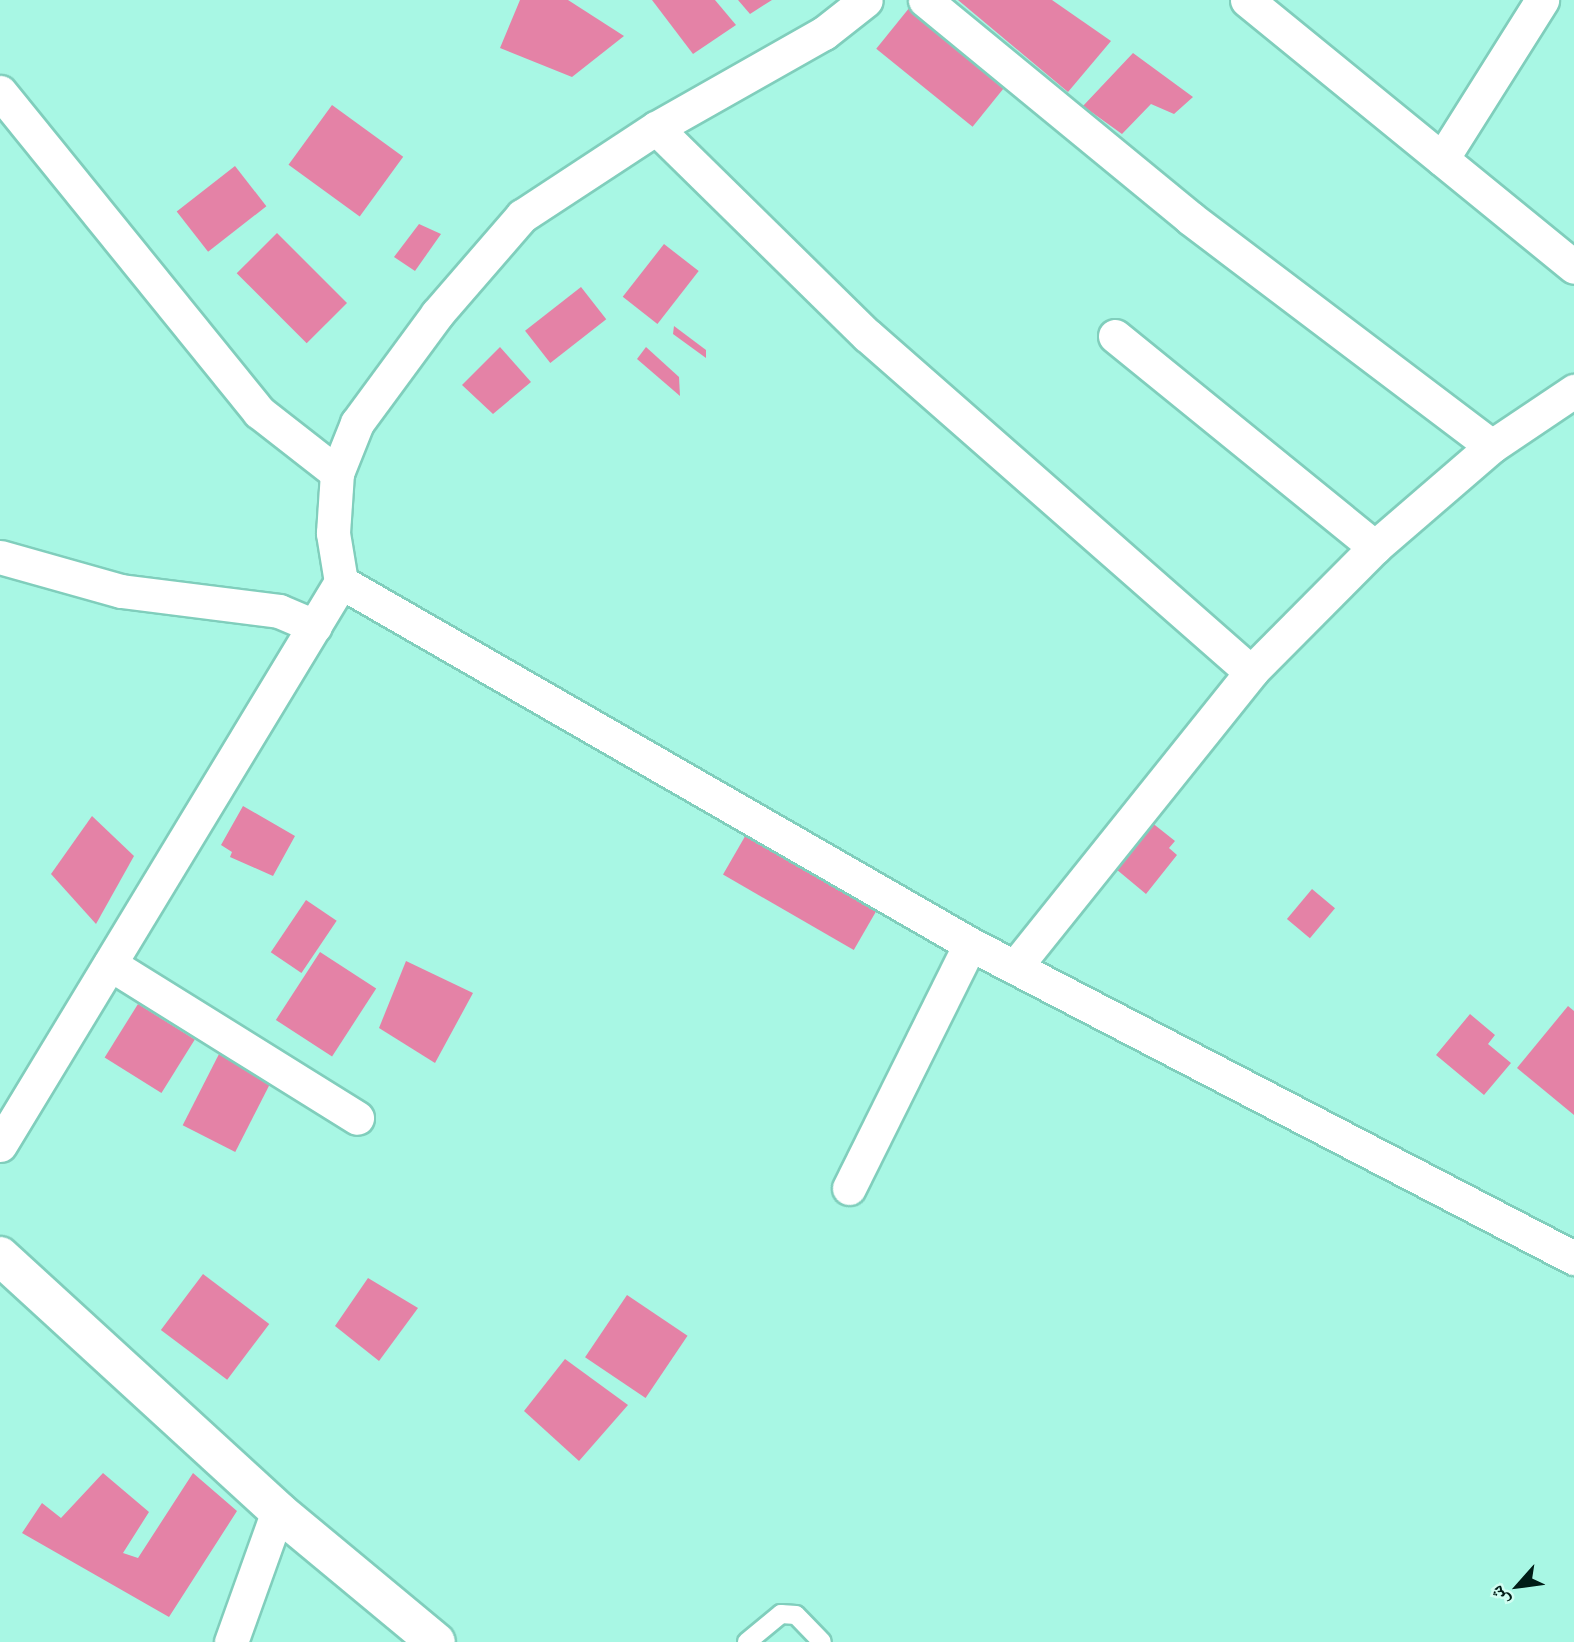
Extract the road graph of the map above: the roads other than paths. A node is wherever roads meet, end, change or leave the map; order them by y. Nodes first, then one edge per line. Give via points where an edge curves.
1 (866, 0) edge
2 (925, 0) edge
3 (1247, 0) edge
4 (1542, 0) edge
5 (0, 92) edge
6 (656, 128) junction
7 (1442, 159) junction
8 (1574, 267) edge
9 (1115, 336) dead end
10 (1574, 391) edge
11 (1492, 446) junction
12 (337, 473) junction
13 (1375, 547) junction
14 (0, 557) edge
15 (341, 582) junction
16 (316, 626) junction
17 (1251, 672) junction
18 (970, 944) junction
19 (110, 964) junction
20 (1014, 967) junction
21 (357, 1118) dead end
22 (0, 1145) edge
23 (849, 1188) dead end
24 (0, 1256) edge
25 (1574, 1258) edge
26 (278, 1511) junction
27 (231, 1642) edge
28 (436, 1642) edge
29 (747, 1642) edge
30 (822, 1642) edge

1 - 6 street via 824,33
2 - 11 street via 1190,218
3 - 7 street
4 - 7 street
5 - 12 street via 259,412
6 - 12 street via 522,216 437,314 365,412
6 - 17 street via 867,335
7 - 8 street
9 - 13 street
10 - 11 street
11 - 13 street
12 - 15 street via 333,533
13 - 17 street
14 - 16 street via 121,591 279,611
15 - 16 street
15 - 18 street
16 - 19 street
17 - 20 street
18 - 20 street
18 - 23 street
19 - 21 street
19 - 22 street
20 - 25 street
24 - 26 street
26 - 27 street
26 - 28 street
29 - 30 lane via 781,1614 796,1615

